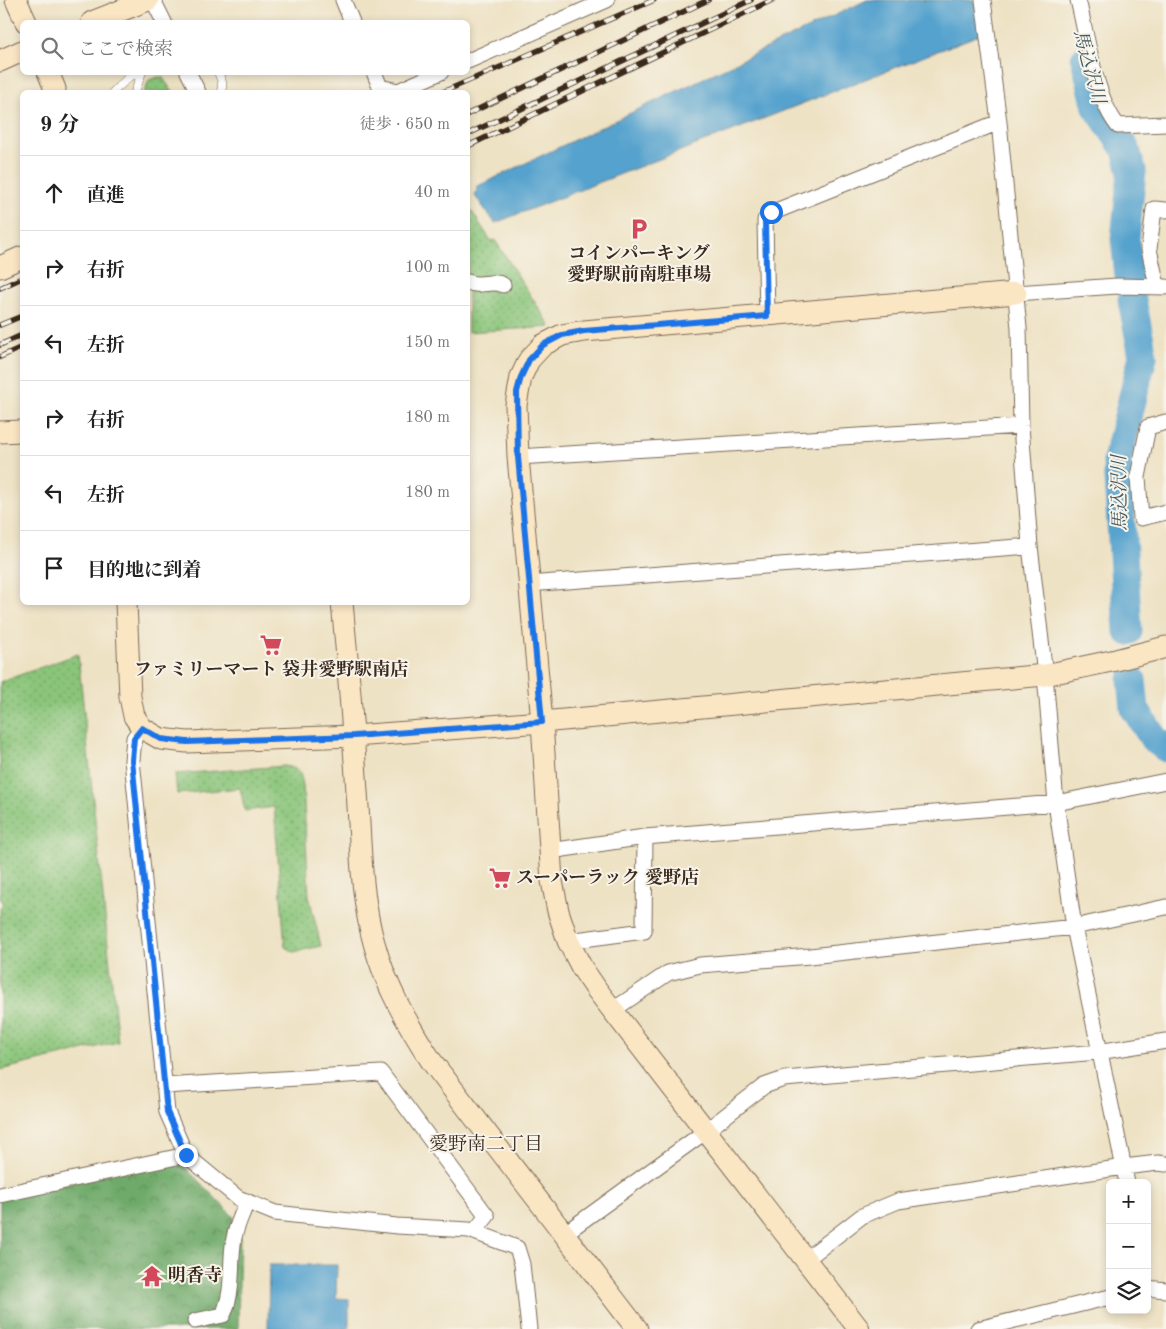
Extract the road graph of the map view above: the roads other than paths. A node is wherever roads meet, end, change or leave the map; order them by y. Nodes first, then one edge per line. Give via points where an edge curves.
1 (16, 0) edge
2 (148, 0) edge
3 (153, 0) edge
4 (343, 0) edge
5 (607, 0) edge
6 (983, 0) edge
7 (1078, 0) edge
8 (25, 20) edge
9 (97, 20) edge
10 (163, 20) edge
11 (351, 20) edge
12 (20, 52) edge
13 (470, 60) edge
14 (0, 61) edge
15 (134, 75) edge
16 (140, 75) edge
17 (190, 75) edge
18 (219, 75) edge
19 (375, 75) edge
20 (434, 75) edge
21 (114, 90) edge
22 (136, 90) edge
23 (197, 90) edge
24 (222, 90) edge
25 (394, 90) edge
26 (400, 90) edge
27 (999, 122) junction
28 (1166, 124) edge
29 (1166, 210) edge
30 (20, 258) edge
31 (0, 267) edge
32 (470, 283) edge
33 (503, 285) dead end
34 (1162, 286) edge
35 (1016, 293) junction
36 (767, 316) junction
37 (1166, 422) edge
38 (1021, 426) junction
39 (20, 431) edge
40 (0, 432) edge
41 (518, 457) junction
42 (1166, 512) edge
43 (1030, 546) junction
44 (528, 584) junction
45 (126, 605) edge
46 (342, 605) edge
47 (1166, 647) edge
48 (1045, 675) junction
49 (542, 722) junction
50 (142, 728) junction
51 (354, 736) junction
52 (1166, 781) edge
53 (1056, 803) junction
54 (645, 837) junction
55 (550, 851) junction
56 (1166, 907) edge
57 (1074, 927) junction
58 (568, 941) junction
59 (613, 1010) junction
60 (1166, 1041) edge
61 (1098, 1052) junction
62 (164, 1086) junction
63 (706, 1131) junction
64 (186, 1155) junction
65 (1166, 1164) edge
66 (1124, 1168) junction
67 (1125, 1179) edge
68 (0, 1195) edge
69 (247, 1202) junction
70 (474, 1232) junction
71 (564, 1234) junction
72 (805, 1260) junction
73 (1151, 1286) edge
74 (1166, 1290) edge
75 (1106, 1299) edge
76 (195, 1321) dead end
77 (529, 1329) edge
78 (637, 1329) edge
79 (858, 1329) edge
80 (978, 1329) edge

1 - 8 street
2 - 9 street
3 - 10 street
4 - 11 street
5 - 13 street
6 - 27 street
7 - 28 street via 1100,94 1110,116 1118,126
12 - 14 street
15 - 21 lane
16 - 22 lane
17 - 23 street
18 - 24 lane
19 - 25 street via 380,86
20 - 26 street
27 - 35 street
27 - 36 street via 771,212 765,220
29 - 34 street via 1154,209 1149,249
30 - 31 street
32 - 33 street
34 - 35 street
35 - 36 street
35 - 38 street
36 - 41 street via 584,331 562,335 543,345 529,360 517,392
37 - 42 street via 1148,427 1138,477 1141,518
38 - 41 street
38 - 43 street
39 - 40 street
41 - 44 street
43 - 44 street
43 - 48 street
44 - 49 street
45 - 50 street via 130,697 134,716
46 - 51 street
47 - 48 street
48 - 49 street
48 - 53 street
49 - 51 street
49 - 55 street
50 - 51 street via 161,739 187,742
50 - 62 street via 134,738 132,760
51 - 71 street via 364,898 385,975 410,1028 432,1062
52 - 53 street
53 - 54 street
53 - 57 street
54 - 55 street
54 - 58 street via 644,930
55 - 58 street via 552,882
56 - 57 street
57 - 59 street via 819,955 700,964 668,973
57 - 61 street
58 - 59 street via 582,968
59 - 63 street
60 - 61 street
61 - 63 street via 784,1079 764,1086
61 - 66 street
62 - 64 street via 167,1112
62 - 70 street via 380,1073 487,1216
63 - 71 street
63 - 72 street
64 - 68 street
64 - 69 street
65 - 66 street
66 - 67 street
66 - 72 street via 898,1201 862,1216
69 - 70 street via 275,1213
69 - 76 street via 234,1238 228,1305 223,1315
70 - 77 street via 517,1248 522,1264
71 - 78 street
72 - 79 street
73 - 74 street
75 - 80 street

